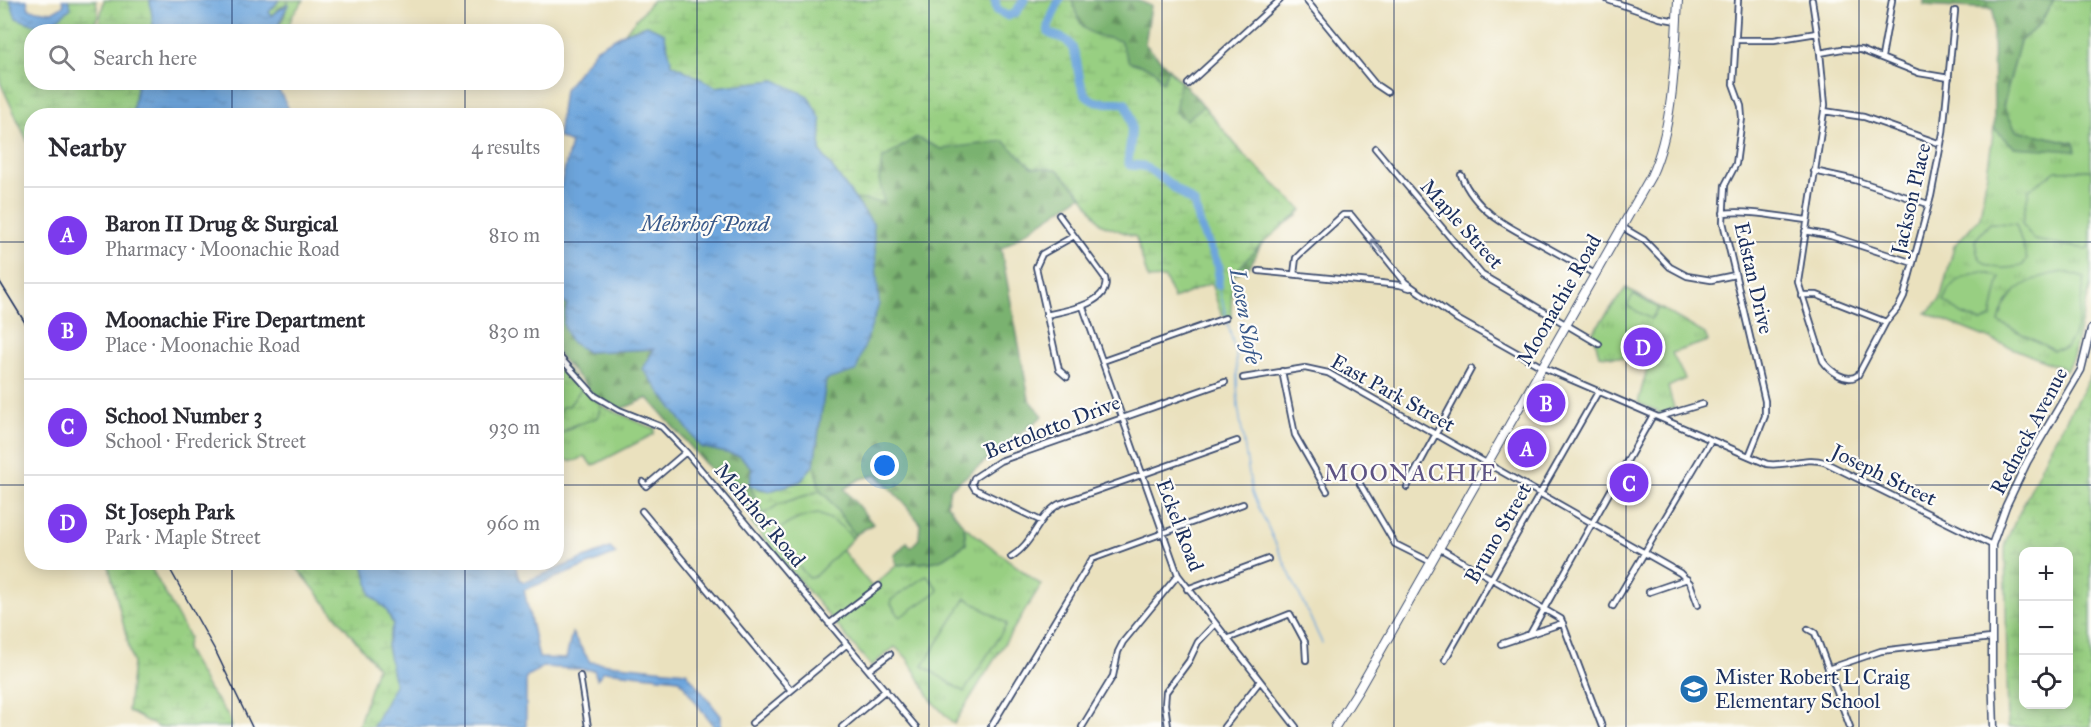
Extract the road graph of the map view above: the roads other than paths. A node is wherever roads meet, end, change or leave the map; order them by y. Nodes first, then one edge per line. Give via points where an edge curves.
1 (1280, 0) edge
2 (1306, 0) edge
3 (1608, 0) edge
4 (1678, 0) edge
5 (1738, 0) edge
6 (1812, 0) edge
7 (1892, 0) edge
8 (1955, 11) dead end
9 (1677, 21) junction
10 (1817, 33) junction
11 (1736, 40) junction
12 (1820, 52) junction
13 (1882, 57) junction
14 (1949, 78) junction
15 (1188, 84) dead end
16 (1387, 92) dead end
17 (1824, 111) junction
18 (1941, 144) junction
19 (1375, 148) dead end
20 (1814, 171) junction
21 (1461, 175) dead end
22 (1928, 204) junction
23 (1723, 213) junction
24 (1059, 215) dead end
25 (1807, 220) junction
26 (1622, 227) junction
27 (1805, 231) junction
28 (1074, 236) junction
29 (1913, 263) junction
30 (1259, 271) dead end
31 (1293, 274) junction
32 (1595, 274) junction
33 (1735, 275) junction
34 (1415, 291) junction
35 (1801, 295) junction
36 (1083, 307) junction
37 (1046, 315) junction
38 (1225, 318) dead end
39 (1886, 322) junction
40 (1566, 325) junction
41 (2091, 329) edge
42 (1599, 344) dead end
43 (1103, 361) junction
44 (564, 362) edge
45 (1542, 367) junction
46 (1471, 369) dead end
47 (1282, 371) junction
48 (1067, 377) dead end
49 (1243, 378) dead end
50 (1225, 382) dead end
51 (1598, 392) junction
52 (1702, 404) dead end
53 (1653, 415) junction
54 (1659, 417) junction
55 (1123, 418) junction
56 (1436, 435) junction
57 (1711, 440) junction
58 (1237, 441) dead end
59 (686, 452) junction
60 (1749, 456) junction
61 (1487, 463) junction
62 (1143, 474) junction
63 (643, 482) dead end
64 (1360, 484) dead end
65 (1407, 487) dead end
66 (1327, 491) dead end
67 (1540, 493) junction
68 (1243, 504) dead end
69 (642, 512) dead end
70 (1041, 521) junction
71 (1592, 523) junction
72 (1163, 533) junction
73 (1992, 545) junction
74 (1439, 548) junction
75 (1645, 553) junction
76 (1011, 557) dead end
77 (1268, 559) dead end
78 (1431, 562) junction
79 (1178, 575) junction
80 (1492, 578) junction
81 (1687, 579) junction
82 (879, 586) dead end
83 (1187, 589) junction
84 (1649, 591) dead end
85 (1698, 605) dead end
86 (1614, 606) dead end
87 (1545, 608) junction
88 (1563, 623) junction
89 (829, 624) junction
90 (1215, 624) junction
91 (1808, 629) dead end
92 (1530, 634) junction
93 (1991, 638) junction
94 (1227, 639) junction
95 (1501, 644) dead end
96 (846, 645) junction
97 (890, 654) dead end
98 (1306, 660) dead end
99 (1445, 660) dead end
100 (1828, 669) junction
101 (869, 670) junction
102 (580, 676) dead end
103 (1260, 681) junction
104 (790, 689) junction
105 (886, 690) junction
106 (752, 723) dead end
107 (1336, 724) edge
108 (588, 727) edge
109 (842, 727) edge
110 (916, 727) edge
111 (992, 727) edge
112 (1082, 727) edge
113 (1168, 727) edge
114 (1224, 727) edge
115 (1296, 727) edge
116 (1602, 727) edge
117 (1850, 727) edge
118 (1994, 727) edge

1 - 15 street
2 - 16 street via 1375,84
3 - 9 street
4 - 9 main road, Moonachie Road
5 - 11 street, Edstan Drive
6 - 10 street
7 - 13 street
8 - 14 street, Jackson Place
9 - 26 main road, Moonachie Road via 1668,116 1658,158
10 - 11 street via 1774,40
10 - 12 street
11 - 23 street, Edstan Drive via 1733,84 1742,118 1736,164 1725,185
12 - 13 street via 1851,49
12 - 17 street
13 - 14 street via 1919,74
14 - 18 street, Jackson Place
17 - 18 street via 1864,117
17 - 20 street
18 - 22 street, Jackson Place
19 - 40 street, Maple Street via 1482,276
20 - 22 street
20 - 25 street
21 - 32 street via 1466,188 1490,214
22 - 29 street, Jackson Place
23 - 25 street
23 - 33 street, Edstan Drive
24 - 28 street
25 - 27 street
26 - 32 main road, Moonachie Road
26 - 33 street via 1644,240 1670,267 1687,276 1711,280
27 - 29 street
27 - 35 street via 1798,275
28 - 36 street via 1106,282 1102,294
28 - 37 street via 1042,254 1037,262
29 - 39 street, Jackson Place via 1901,303
30 - 31 street
31 - 34 street via 1400,285
34 -> 31 street via 1348,214 1300,253
32 - 40 main road, Moonachie Road
33 - 60 street, Edstan Drive via 1765,401 1765,416
34 - 45 street, Joseph Street
35 - 39 street via 1817,295
35 - 39 street, Jackson Place via 1823,361 1833,371 1853,379
36 - 37 street
36 - 43 street, Eckel Road
37 - 48 street via 1059,370
38 - 43 street
40 - 42 street, Maple Street
40 - 45 main road, Moonachie Road
41 - 73 street, Redneck Avenue via 2077,379 2026,462
43 - 55 street, Eckel Road
44 - 59 street, Mehrhof Road via 595,396 662,427
45 - 51 street, Joseph Street
45 - 61 main road, Moonachie Road
46 - 56 street
47 - 49 street, East Park Street
47 - 56 street, East Park Street via 1305,368 1328,373
47 - 66 street via 1295,435
50 - 55 street, Bertolotto Drive
51 - 53 street, Joseph Street
51 - 67 street, Bruno Street
52 - 54 street
53 - 54 street, Joseph Street
53 - 71 street
54 - 57 street, Joseph Street
55 - 62 street, Eckel Road
55 - 70 street, Bertolotto Drive via 996,462 974,478 975,489
56 - 61 street, East Park Street
56 - 65 street
57 - 60 street, Joseph Street
57 - 75 street
58 - 62 street
59 - 63 street via 646,486
59 - 89 street, Mehrhof Road
60 - 73 street, Joseph Street via 1775,465 1824,462
61 - 67 street, East Park Street
61 - 74 main road, Moonachie Road
62 - 70 street via 1059,504
62 - 72 street, Eckel Road
64 - 78 street via 1395,544
67 - 71 street, East Park Street
67 - 80 street, Bruno Street
68 - 72 street
69 - 104 street
70 - 76 street via 1024,547
71 - 75 street, East Park Street
71 - 87 street
72 - 79 street, Eckel Road
72 - 111 street via 1092,559
73 - 93 street, Redneck Avenue
74 - 78 main road, Moonachie Road
74 - 80 street
75 - 81 street, East Park Street
75 - 86 street
77 - 83 street
78 - 107 main road, Moonachie Road
79 - 83 street, Eckel Road
79 - 112 street via 1123,642 1113,676
80 - 87 street
80 - 99 street, Bruno Street
81 - 84 street
81 - 85 street
82 - 89 street
83 - 90 street, Eckel Road
87 - 88 street
87 - 92 street
88 - 92 street
88 - 116 street
89 - 96 street, Mehrhof Road
90 - 94 street, Eckel Road
90 - 113 street via 1198,642 1166,692
91 - 100 street via 1815,633
92 - 95 street
93 - 100 street via 1881,651
93 - 118 street, Redneck Avenue
94 - 98 street via 1290,614 1305,642
94 - 103 street, Eckel Road
96 - 101 street, Mehrhof Road
96 - 104 street
97 - 101 street
100 - 117 street
101 - 105 street, Mehrhof Road
102 - 108 street
103 - 114 street
103 - 115 street, Eckel Road
104 - 106 street
105 - 109 street
105 - 110 street, Mehrhof Road

